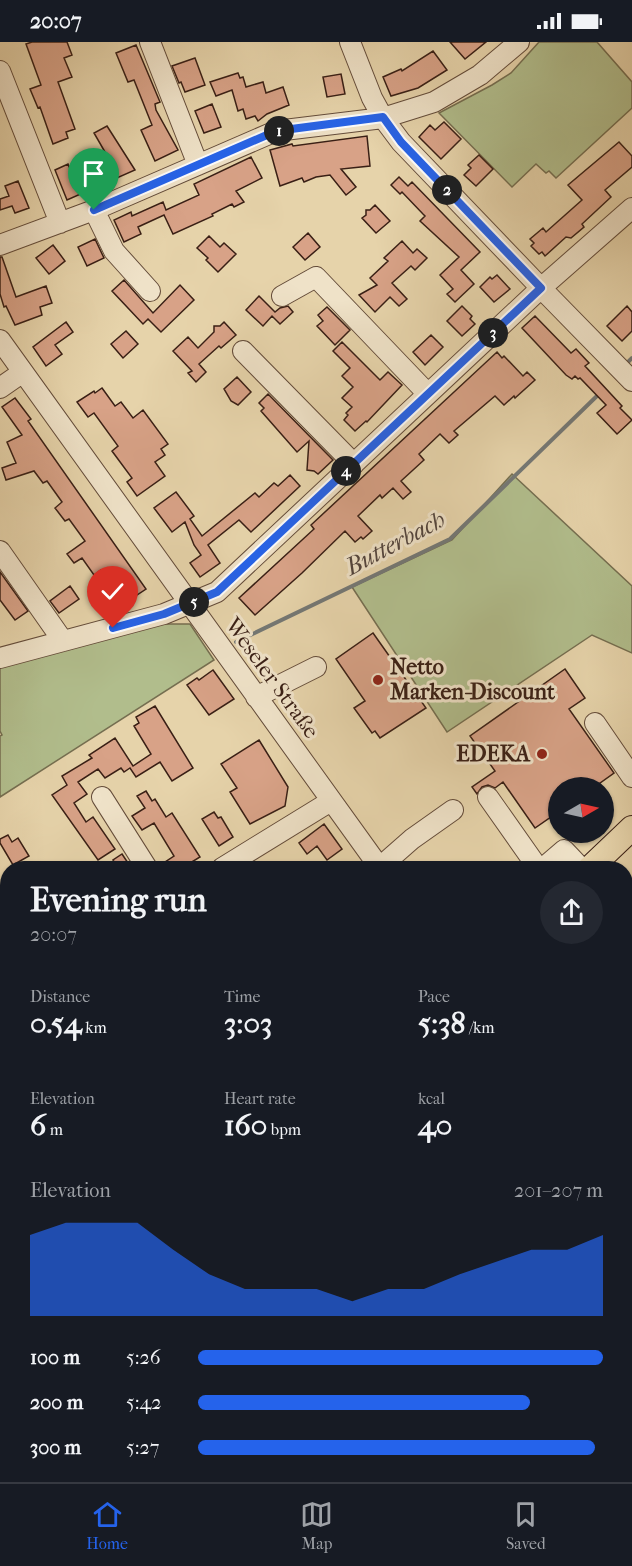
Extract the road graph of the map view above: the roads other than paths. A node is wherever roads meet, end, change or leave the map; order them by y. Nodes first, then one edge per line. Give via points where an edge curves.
1 (150, 42) edge
2 (350, 42) edge
3 (519, 42) edge
4 (0, 71) edge
5 (383, 117) junction
6 (198, 165) junction
7 (632, 208) edge
8 (94, 210) junction
9 (60, 224) junction
10 (0, 245) edge
11 (541, 288) junction
12 (150, 291) dead end
13 (282, 296) dead end
14 (0, 340) edge
15 (243, 351) dead end
16 (23, 372) junction
17 (632, 381) edge
18 (0, 388) edge
19 (428, 394) junction
20 (354, 464) junction
21 (0, 550) edge
22 (189, 604) junction
23 (63, 641) junction
24 (0, 658) edge
25 (316, 667) dead end
26 (256, 697) junction
27 (595, 723) dead end
28 (632, 777) edge
29 (102, 797) dead end
30 (488, 797) dead end
31 (331, 801) junction
32 (453, 810) dead end
33 (632, 828) edge
34 (143, 861) edge
35 (233, 861) edge
36 (375, 861) edge
37 (387, 861) edge
38 (536, 861) edge
39 (550, 861) edge
40 (574, 861) edge
41 (597, 861) edge

1 - 6 street
2 - 5 street
3 - 5 street via 480,75 434,102
4 - 9 street
5 - 6 street via 276,131
5 - 11 street via 401,142
6 - 8 street
7 - 11 street
8 - 9 street
8 - 12 street via 116,254
9 - 10 street
11 - 17 street
11 - 19 street
13 - 19 street via 316,277
14 - 16 street, Weseler Straße
15 - 20 street
16 - 18 street
16 - 22 street, Weseler Straße
19 - 20 street
20 - 22 street via 217,592
21 - 23 street
22 - 23 street
22 - 26 street, Weseler Straße
23 - 24 street
25 - 26 street
26 - 31 street, Weseler Straße
27 - 28 street
29 - 34 street
30 - 38 street
31 - 35 street
31 - 36 street, Weseler Straße
32 - 37 street via 412,838
33 - 41 main road
39 - 40 street via 564,850

